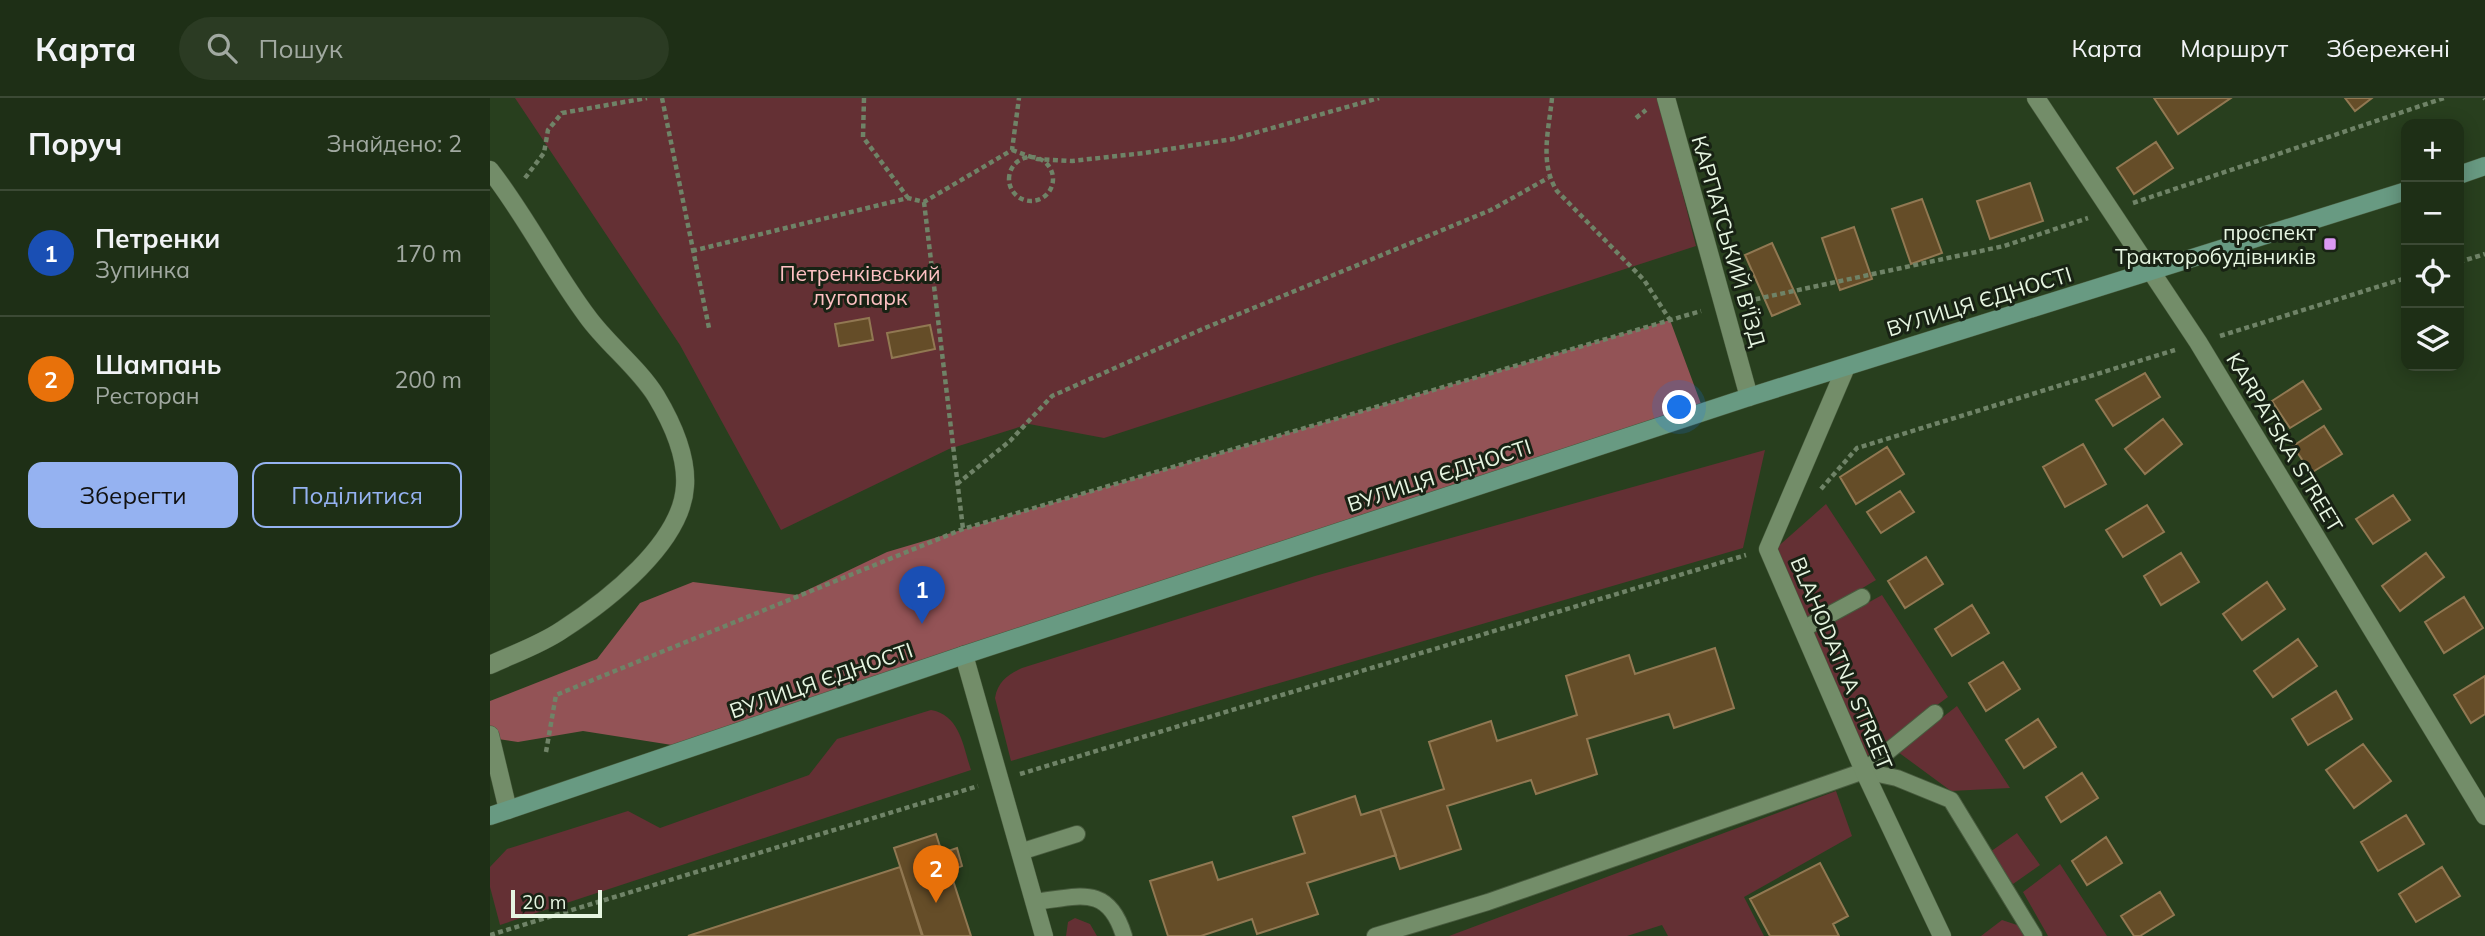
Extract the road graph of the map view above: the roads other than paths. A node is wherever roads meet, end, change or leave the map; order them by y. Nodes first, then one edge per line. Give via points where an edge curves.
1 (1666, 98) edge
2 (2036, 98) edge
3 (2485, 166) edge
4 (490, 170) edge
5 (2464, 172) edge
6 (2401, 193) edge
7 (2153, 270) junction
8 (1846, 367) junction
9 (1749, 397) junction
10 (1862, 597) dead end
11 (1802, 629) junction
12 (964, 655) junction
13 (490, 665) edge
14 (1936, 713) dead end
15 (490, 735) edge
16 (1864, 771) junction
17 (508, 810) junction
18 (490, 816) edge
19 (2485, 816) edge
20 (1077, 834) dead end
21 (1020, 852) junction
22 (1034, 902) junction
23 (1044, 936) edge
24 (1124, 936) edge
25 (1375, 936) edge
26 (1942, 936) edge
27 (2034, 936) edge

1 - 9 street, КАРПАТСЬКИЙ В'ЇЗД
2 - 7 street, KARPATSKA STREET
3 - 5 street
4 - 13 street via 587,316 655,395 677,442 685,486 678,520 649,557 605,599 560,632
6 - 7 street, ВУЛИЦЯ ЄДНОСТІ
7 - 8 street, ВУЛИЦЯ ЄДНОСТІ
7 - 19 street, KARPATSKA STREET
8 - 9 street, ВУЛИЦЯ ЄДНОСТІ
8 - 11 street, BLAHODATNA STREET via 1768,548
9 - 12 street, ВУЛИЦЯ ЄДНОСТІ
10 - 11 lane
11 - 16 street, BLAHODATNA STREET
12 - 17 street, ВУЛИЦЯ ЄДНОСТІ
12 - 21 street
14 - 16 lane
15 - 17 street
16 - 25 lane via 1488,902
16 - 26 street, BLAHODATNA STREET
16 - 27 lane via 1897,778 1951,800
17 - 18 street, ВУЛИЦЯ ЄДНОСТІ
20 - 21 lane
21 - 22 street
22 - 23 street
22 - 24 lane via 1093,896 1112,908

